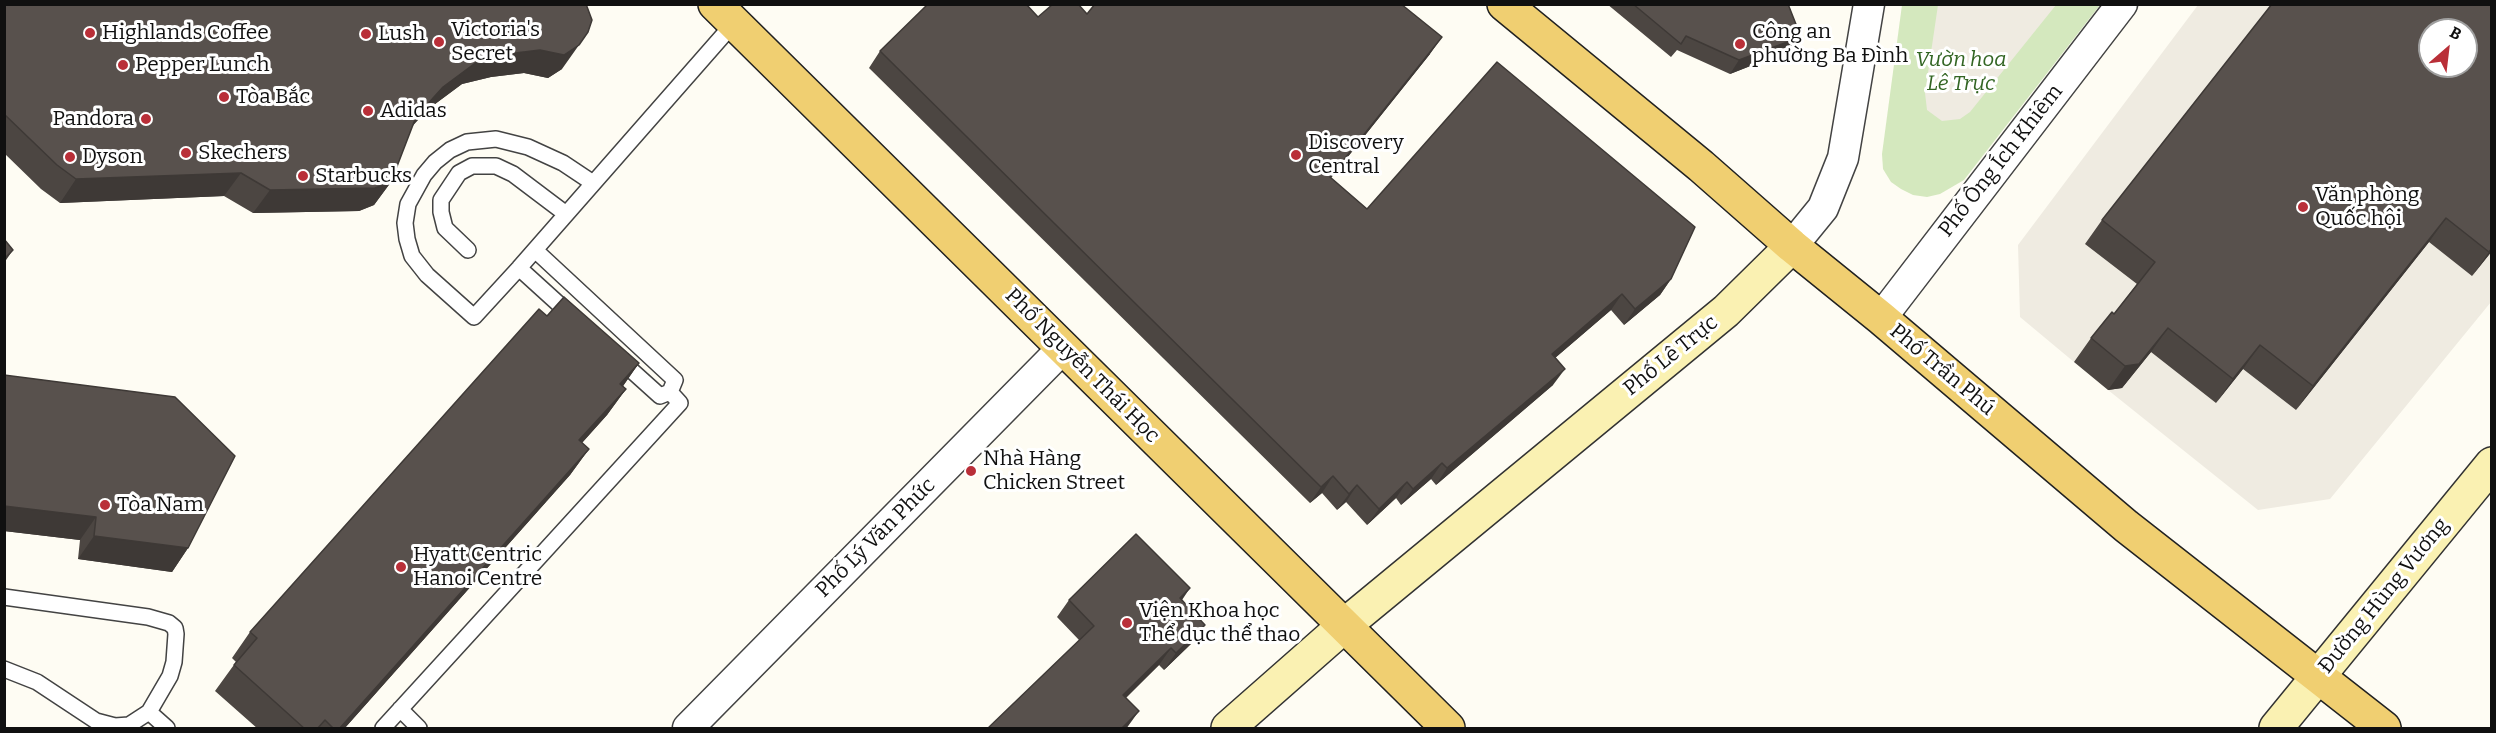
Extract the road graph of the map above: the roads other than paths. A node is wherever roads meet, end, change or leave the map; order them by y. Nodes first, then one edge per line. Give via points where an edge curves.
1 (1504, 4) edge
2 (1869, 4) edge
3 (2122, 4) edge
4 (725, 14) edge
5 (593, 183) junction
6 (566, 214) junction
7 (1792, 246) junction
8 (468, 250) dead end
9 (536, 250) junction
10 (519, 268) junction
11 (1881, 318) junction
12 (581, 324) edge
13 (607, 348) edge
14 (1063, 348) junction
15 (670, 392) junction
16 (2492, 464) edge
17 (4, 597) edge
18 (1345, 625) junction
19 (4, 669) edge
20 (2318, 676) junction
21 (400, 710) junction
22 (149, 712) junction
23 (167, 729) edge
24 (383, 729) edge
25 (419, 729) edge
26 (688, 729) edge
27 (1228, 729) edge
28 (1448, 729) edge
29 (2276, 729) edge
30 (2384, 729) edge

1 - 7 main road, Phố Trần Phú
2 - 7 street, Phố Lê Trực via 1843,158 1823,208
3 - 11 street, Phố Ông Ích Khiêm
4 - 5 lane
4 - 14 main road, Phố Nguyễn Thái Học
5 - 6 lane
5 - 10 lane via 546,154 496,139 466,142 435,162 408,204 405,223 412,256 427,275 474,317
6 - 8 lane via 513,174 496,166 472,166 459,173 441,200 446,228
6 - 9 lane
7 - 11 main road, Phố Trần Phú
7 - 18 street, Phố Lê Trực via 1726,311
9 - 10 lane
9 - 15 lane via 675,380
10 - 12 lane
11 - 20 main road, Phố Trần Phú via 2126,526
13 - 15 lane via 660,396
14 - 18 main road, Phố Nguyễn Thái Học
14 - 26 street, Phố Lý Văn Phức
15 - 21 lane via 680,403
16 - 20 street, Đường Hùng Vương
17 - 22 lane via 170,623 176,634 174,662
18 - 27 street, Phố Lê Trực
18 - 28 main road, Phố Nguyễn Thái Học
19 - 22 lane via 37,682 96,721 129,725
20 - 29 street, Đường Hùng Vương
20 - 30 main road, Phố Trần Phú
21 - 24 lane
21 - 25 lane
22 - 23 lane

